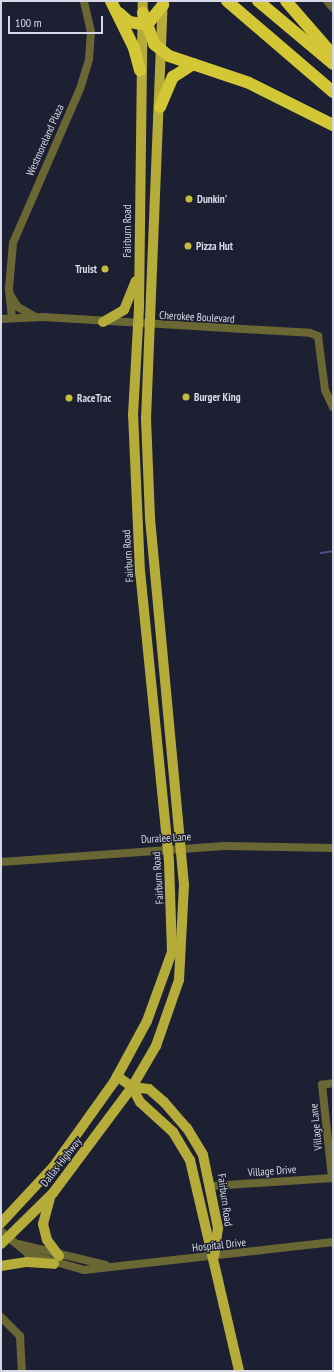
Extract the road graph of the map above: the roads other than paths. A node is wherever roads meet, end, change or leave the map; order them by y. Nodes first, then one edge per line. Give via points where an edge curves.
1 (84, 1) edge
2 (226, 1) edge
3 (258, 1) edge
4 (286, 1) edge
5 (327, 1) edge
6 (163, 3) edge
7 (113, 5) edge
8 (333, 8) edge
9 (143, 15) edge
10 (162, 51) junction
11 (333, 55) edge
12 (193, 64) junction
13 (333, 64) edge
14 (140, 70) junction
15 (333, 92) edge
16 (160, 107) junction
17 (333, 125) edge
18 (139, 273) junction
19 (8, 288) junction
20 (10, 301) junction
21 (1, 315) edge
22 (36, 317) junction
23 (12, 318) junction
24 (1, 319) edge
25 (102, 322) junction
26 (137, 324) junction
27 (150, 325) junction
28 (333, 407) edge
29 (180, 848) junction
30 (333, 848) edge
31 (168, 849) junction
32 (1, 862) edge
33 (117, 1076) junction
34 (333, 1083) edge
35 (132, 1087) junction
36 (332, 1178) edge
37 (212, 1186) junction
38 (53, 1193) junction
39 (1, 1223) edge
40 (3, 1238) edge
41 (333, 1242) edge
42 (214, 1257) junction
43 (57, 1260) junction
44 (2, 1266) edge
45 (1, 1318) edge
46 (22, 1371) edge
47 (239, 1371) edge

1 - 19 street, Westmoreland Plaza via 91,32 89,59 80,89 20,221 13,243
2 - 15 highway
3 - 13 highway
4 - 11 highway
5 - 8 street
6 - 9 highway
6 - 10 main road
7 - 9 highway via 129,22
7 - 14 highway via 134,48
9 - 10 highway
9 - 14 main road, Fairburn Road
10 - 12 highway
10 - 16 main road
12 - 16 highway via 173,77
12 - 17 highway via 249,83
14 - 18 main road, Fairburn Road
16 - 27 main road
18 - 25 main road via 124,310
18 - 26 main road, Fairburn Road
19 - 20 street, Westmoreland Plaza
19 - 22 street via 18,307
20 - 21 street
20 - 23 street, Westmoreland Plaza
22 - 23 street, Cherokee Boulevard
22 - 25 street, Cherokee Boulevard
23 - 24 street, Cherokee Boulevard
25 - 26 street, Cherokee Boulevard
26 - 27 street, Cherokee Boulevard
26 - 31 main road, Fairburn Road via 133,415 140,573
27 - 28 street, Cherokee Boulevard via 318,336 325,390
27 - 29 main road via 148,490
29 - 30 street, Duralee Lane
29 - 31 street, Duralee Lane
29 - 35 main road via 185,910 179,980 156,1046
31 - 32 street, Duralee Lane
31 - 33 main road, Fairburn Road via 172,952 147,1021
33 - 35 main road, Fairburn Road
33 - 39 main road, Dallas Highway via 54,1166
34 - 36 street, Village Lane via 322,1084
35 - 37 main road, Fairburn Road via 149,1089 180,1118 203,1155
35 - 38 main road, Dallas Highway
35 - 42 main road, Fairburn Road via 140,1102 173,1132 187,1154
36 - 37 street, Village Drive
37 - 42 main road, Fairburn Road via 218,1228
38 - 40 main road, Dallas Highway
38 - 43 main road via 43,1224 46,1240
40 - 43 street, Hospital Drive via 18,1244 28,1254
41 - 42 street, Hospital Drive
42 - 43 street, Hospital Drive via 107,1265 84,1270
42 - 47 main road, Fairburn Road
43 - 44 main road
45 - 46 street via 20,1336

